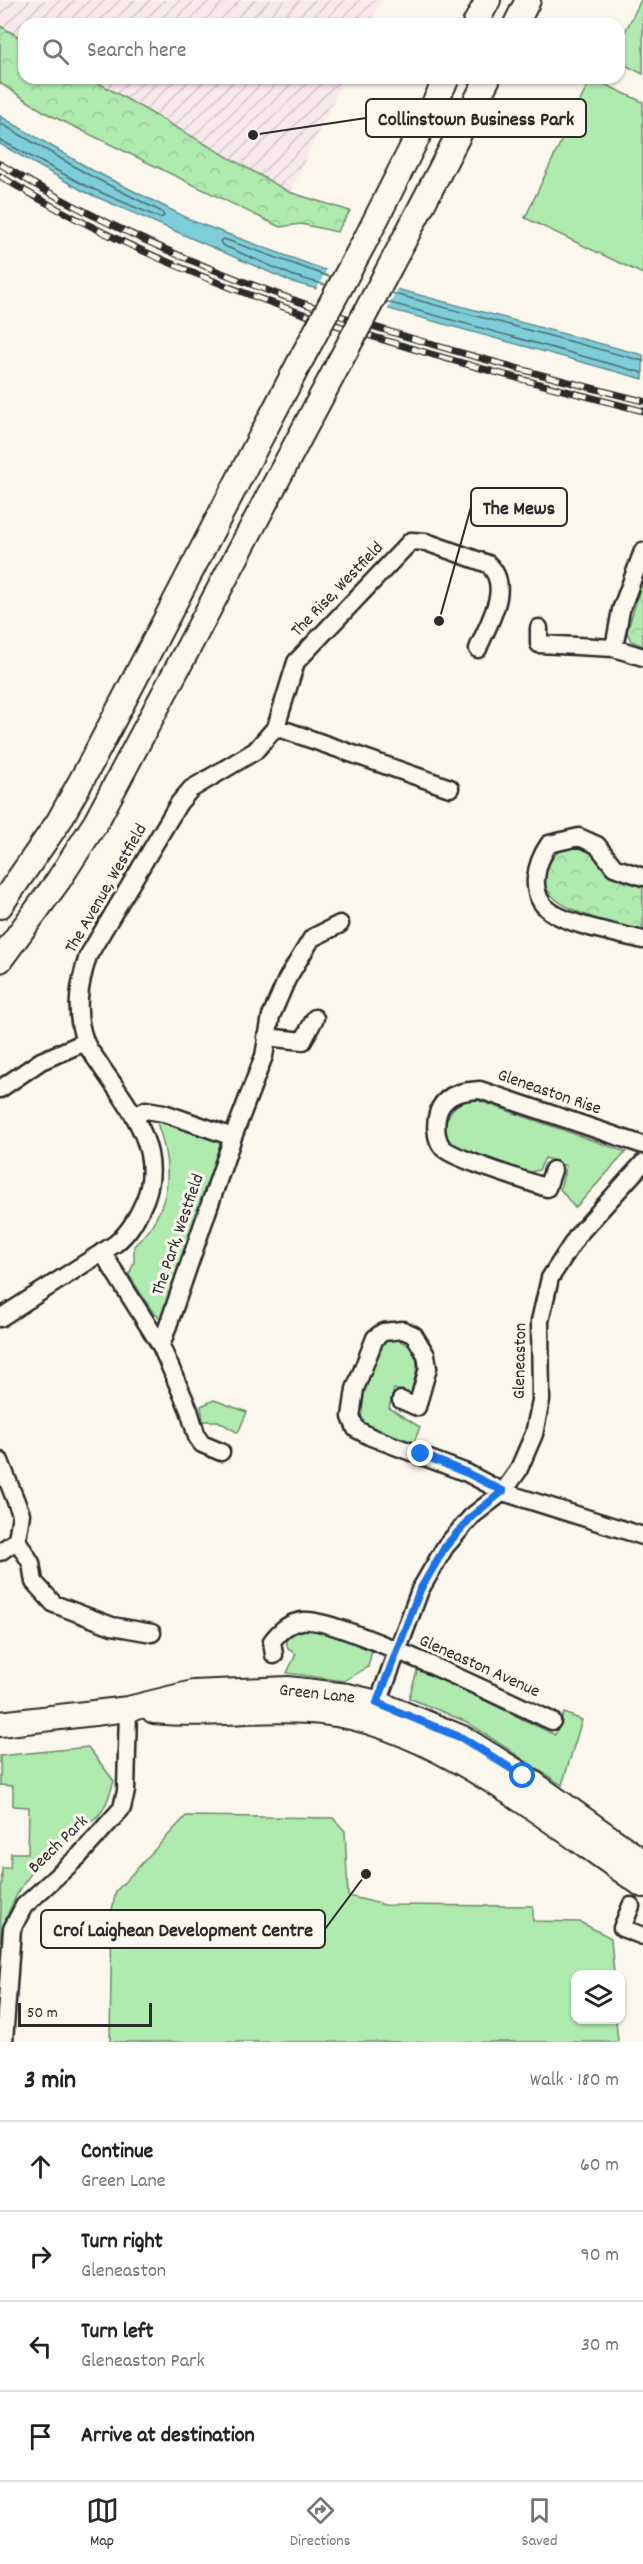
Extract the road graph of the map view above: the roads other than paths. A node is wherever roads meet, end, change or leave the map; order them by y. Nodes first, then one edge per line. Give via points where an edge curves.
1 (488, 0) edge
2 (528, 0) edge
3 (478, 18) edge
4 (519, 18) edge
5 (444, 84) edge
6 (485, 84) edge
7 (643, 551) edge
8 (539, 628) dead end
9 (614, 648) junction
10 (478, 649) dead end
11 (643, 657) edge
12 (276, 727) junction
13 (450, 788) dead end
14 (643, 877) edge
15 (0, 906) edge
16 (340, 924) dead end
17 (643, 940) edge
18 (0, 960) edge
19 (315, 1018) dead end
20 (266, 1037) junction
21 (85, 1042) junction
22 (0, 1089) edge
23 (135, 1116) junction
24 (233, 1137) junction
25 (643, 1145) edge
26 (643, 1163) edge
27 (553, 1170) dead end
28 (102, 1252) junction
29 (0, 1318) edge
30 (161, 1346) junction
31 (401, 1400) dead end
32 (221, 1452) dead end
33 (0, 1461) edge
34 (503, 1491) junction
35 (643, 1536) edge
36 (17, 1540) junction
37 (0, 1552) edge
38 (152, 1633) dead end
39 (398, 1652) junction
40 (274, 1655) dead end
41 (128, 1709) junction
42 (375, 1714) junction
43 (552, 1721) dead end
44 (0, 1724) edge
45 (634, 1855) edge
46 (643, 1873) edge
47 (643, 1885) edge
48 (631, 1906) dead end
49 (643, 1936) edge
50 (3, 1989) edge
51 (4, 2042) edge

1 - 3 main road
2 - 4 main road
5 - 15 main road, bridge via 92,761 59,820
6 - 18 main road, bridge via 96,822
7 - 9 street via 621,610
8 - 9 street via 539,644
9 - 11 street
10 - 12 street, The Rise, Westfield via 501,588 496,572 489,564 426,542 411,541 296,662
12 - 13 street
12 - 21 street, The Avenue, Westfield via 255,751 190,789 131,881 88,957 79,984 78,1011
14 - 17 street via 614,867 597,845 579,837 549,844 535,872 537,891 549,910
16 - 20 street, The Park, Westfield via 312,938 286,979
19 - 20 street via 303,1041
20 - 24 street, The Park, Westfield via 264,1056
21 - 22 street via 41,1061
21 - 23 street, The Avenue, Westfield
23 - 24 street via 147,1110 164,1113
23 - 28 street, The Avenue, Westfield via 149,1150 150,1187 126,1236
24 - 30 street, The Park, Westfield
25 - 27 street, Gleneaston Rise via 480,1090 461,1091 443,1103 437,1115 436,1134 443,1148 547,1188
26 - 34 street, Gleneaston via 579,1234 550,1278 540,1321 541,1400 534,1434 518,1471
28 - 29 street, The Avenue, Westfield
28 - 30 street, The Park, Westfield
30 - 32 street, The Park, Westfield via 189,1410 196,1437
31 - 34 street via 417,1407 428,1368 426,1355 414,1335 404,1330 383,1332 375,1338 355,1389 351,1417 356,1429
33 - 36 street via 21,1514
34 - 35 street
34 - 39 street, Gleneaston via 472,1516 445,1547 420,1590
36 - 37 street
36 - 38 street via 31,1563 34,1582 54,1604 112,1626
39 - 40 street, Gleneaston Avenue via 318,1621 302,1621 282,1629 272,1641
39 - 42 street, Gleneaston
39 - 43 street, Gleneaston Avenue
41 - 42 main road, Green Lane via 167,1713
41 - 44 main road, Green Lane
41 - 50 street, Beech Park via 127,1781 122,1808 79,1856 24,1906 9,1938
42 - 45 main road, Green Lane via 462,1738
42 - 47 main road, Green Lane via 477,1772
45 - 46 main road, Green Lane via 628,1862
48 - 49 street via 622,1928
50 - 51 street, Beech Park

